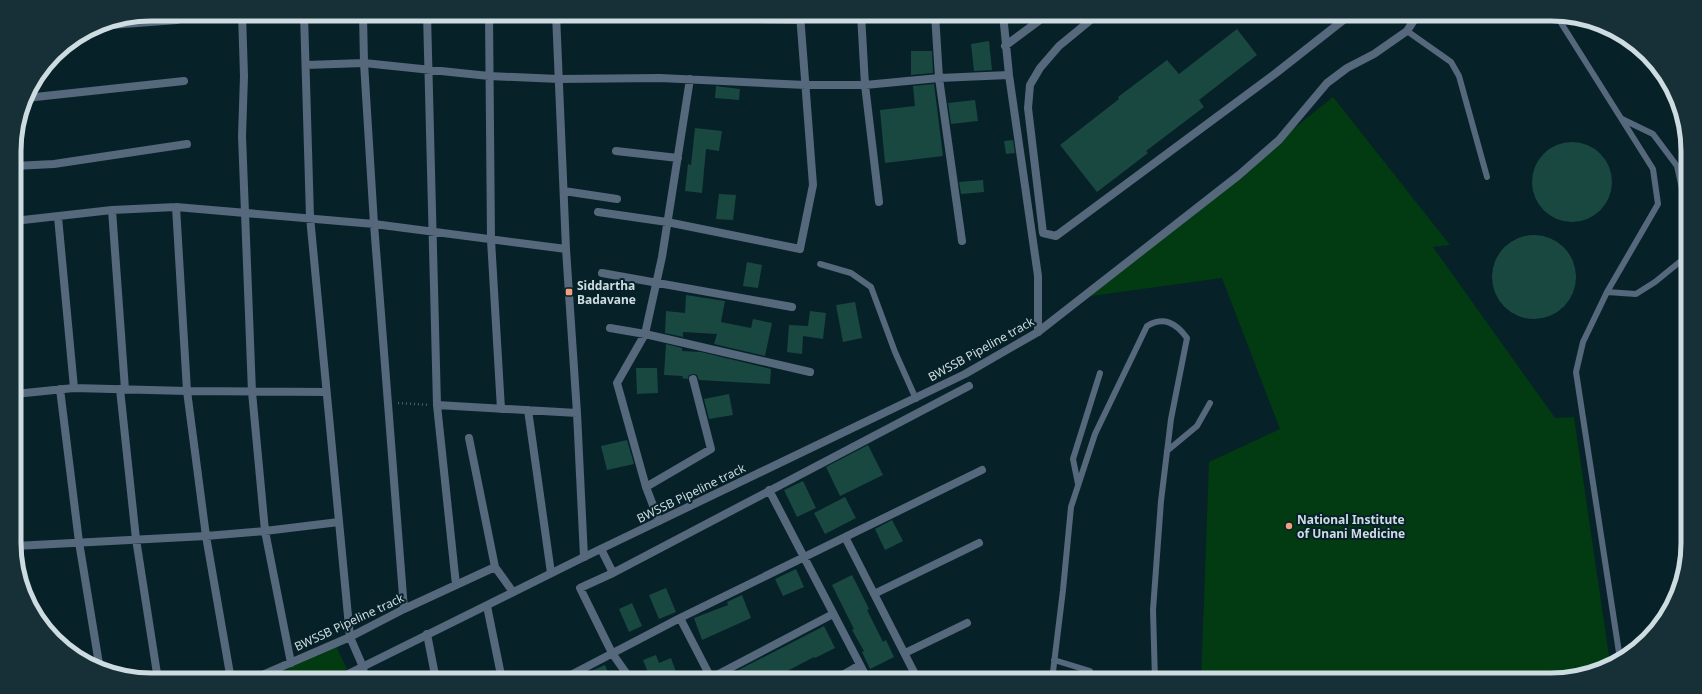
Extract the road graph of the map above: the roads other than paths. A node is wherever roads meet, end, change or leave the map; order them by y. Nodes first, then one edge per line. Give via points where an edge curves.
1 (162, 21) edge
2 (242, 21) edge
3 (304, 21) edge
4 (363, 21) edge
5 (427, 21) edge
6 (489, 21) edge
7 (556, 21) edge
8 (800, 21) edge
9 (861, 21) edge
10 (935, 21) edge
11 (1003, 21) edge
12 (1039, 21) edge
13 (1089, 21) edge
14 (1343, 21) edge
15 (1413, 21) edge
16 (1560, 22) edge
17 (129, 23) edge
18 (1407, 31) junction
19 (1005, 46) junction
20 (364, 63) junction
21 (306, 65) junction
22 (428, 70) junction
23 (1009, 75) junction
24 (489, 76) junction
25 (939, 78) junction
26 (690, 79) junction
27 (559, 80) junction
28 (184, 81) dead end
29 (806, 84) junction
30 (865, 85) junction
31 (33, 97) edge
32 (1621, 118) junction
33 (187, 144) dead end
34 (616, 151) dead end
35 (678, 158) junction
36 (21, 166) edge
37 (1487, 177) dead end
38 (1681, 184) edge
39 (564, 191) junction
40 (617, 199) dead end
41 (879, 202) dead end
42 (176, 207) junction
43 (112, 210) junction
44 (245, 212) junction
45 (598, 212) dead end
46 (58, 217) junction
47 (310, 217) junction
48 (21, 220) edge
49 (667, 222) junction
50 (374, 224) junction
51 (431, 232) junction
52 (491, 240) junction
53 (962, 241) dead end
54 (566, 249) junction
55 (1681, 261) edge
56 (820, 264) dead end
57 (602, 273) dead end
58 (657, 283) junction
59 (1607, 292) junction
60 (792, 307) dead end
61 (610, 328) dead end
62 (1038, 332) junction
63 (645, 334) junction
64 (810, 372) dead end
65 (1100, 373) dead end
66 (693, 379) dead end
67 (969, 386) dead end
68 (74, 388) junction
69 (60, 389) junction
70 (123, 389) junction
71 (187, 391) junction
72 (252, 392) junction
73 (326, 392) junction
74 (21, 393) edge
75 (916, 399) junction
76 (1210, 403) dead end
77 (437, 405) junction
78 (501, 409) junction
79 (528, 410) junction
80 (577, 412) junction
81 (469, 438) dead end
82 (1167, 451) junction
83 (982, 470) dead end
84 (1078, 485) junction
85 (646, 486) junction
86 (768, 490) junction
87 (659, 521) junction
88 (338, 522) junction
89 (266, 531) junction
90 (206, 536) junction
91 (845, 537) junction
92 (136, 539) junction
93 (79, 542) junction
94 (979, 543) dead end
95 (21, 547) edge
96 (601, 549) junction
97 (584, 557) junction
98 (804, 557) junction
99 (495, 567) junction
100 (551, 573) junction
101 (613, 573) junction
102 (456, 585) junction
103 (513, 592) junction
104 (874, 594) junction
105 (487, 606) junction
106 (404, 609) junction
107 (834, 614) junction
108 (680, 618) junction
109 (967, 623) dead end
110 (427, 634) junction
111 (350, 637) junction
112 (612, 653) junction
113 (905, 653) junction
114 (1619, 654) edge
115 (1054, 660) junction
116 (99, 662) edge
117 (291, 663) junction
118 (860, 665) junction
119 (363, 668) junction
120 (157, 673) edge
121 (229, 673) edge
122 (267, 673) edge
123 (352, 673) edge
124 (364, 673) edge
125 (435, 673) edge
126 (501, 673) edge
127 (574, 673) edge
128 (626, 673) edge
129 (708, 673) edge
130 (722, 673) edge
131 (846, 673) edge
132 (864, 673) edge
133 (915, 673) edge
134 (1053, 673) edge
135 (1090, 673) edge
136 (1155, 673) edge

1 - 17 street
2 - 44 street
3 - 21 street
4 - 20 street
5 - 22 street
6 - 24 street
7 - 27 street
8 - 29 street
9 - 30 street
10 - 25 street
11 - 19 street
12 - 19 street
13 - 14 street via 1059,46 1030,84 1028,108 1043,233 1056,236
15 - 18 street, BWSSB Pipeline track
16 - 32 lane
18 - 37 lane via 1451,62 1459,76
18 - 62 street, BWSSB Pipeline track via 1337,75 1319,90 1278,140 1239,175
19 - 23 street
20 - 21 street
20 - 22 street
20 - 50 street
21 - 47 street
22 - 24 street
22 - 51 street
23 - 25 street
23 - 62 street via 1038,276
24 - 27 street
24 - 52 street
25 - 30 street
25 - 53 street
26 - 27 street
26 - 29 street
26 - 35 street
27 - 39 street
28 - 31 street
29 - 30 street
29 - 49 street via 813,185 800,249
30 - 41 street
32 - 38 lane via 1653,134 1677,166
32 - 59 lane via 1653,169 1658,204
33 - 36 street via 54,164
34 - 35 street
35 - 49 street
39 - 40 street
39 - 54 street
42 - 43 street
42 - 44 street
42 - 71 street
43 - 46 street
43 - 70 street
44 - 47 street
44 - 72 street
45 - 49 street
46 - 48 street
46 - 68 street
47 - 50 street
47 - 73 street
49 - 58 street
50 - 51 street
50 - 106 street
51 - 52 street
51 - 77 street
52 - 54 street
52 - 78 street
54 - 80 street
55 - 59 lane via 1636,294
56 - 75 lane via 851,273 871,287
57 - 58 street
58 - 60 street
58 - 63 street
59 - 114 lane via 1583,342 1576,372
61 - 63 street
62 - 75 street, BWSSB Pipeline track via 985,364
63 - 64 street
63 - 85 street via 618,383
65 - 84 lane via 1073,459
66 - 85 street via 711,449
67 - 86 street
68 - 69 street
68 - 70 street
69 - 74 street
69 - 93 street
70 - 71 street
70 - 92 street
71 - 72 street
71 - 90 street
72 - 73 street
72 - 89 street
73 - 88 street
75 - 87 street, BWSSB Pipeline track
76 - 82 lane via 1197,426
77 - 78 street
77 - 102 street
78 - 79 street
79 - 80 street
79 - 100 street
80 - 97 street
81 - 99 street
82 - 84 lane via 1187,338 1174,324 1161,320 1147,326 1095,434
82 - 136 lane via 1160,501 1153,610
83 - 91 street
84 - 115 lane via 1070,507
85 - 87 street
86 - 98 street
86 - 101 street
87 - 96 street, BWSSB Pipeline track
88 - 89 street
88 - 111 street
89 - 90 street
89 - 117 street
90 - 92 street
90 - 121 street
91 - 98 street
91 - 104 street
92 - 93 street
92 - 120 street
93 - 95 street
93 - 116 street
94 - 104 street
96 - 97 street, BWSSB Pipeline track
96 - 101 street
97 - 100 street, BWSSB Pipeline track
98 - 107 street
98 - 108 street
99 - 102 street, BWSSB Pipeline track
99 - 103 street
100 - 103 street, BWSSB Pipeline track
101 - 112 street via 580,588
102 - 106 street, BWSSB Pipeline track
103 - 105 street, BWSSB Pipeline track
104 - 113 street
105 - 110 street, BWSSB Pipeline track
105 - 126 street
106 - 111 street, BWSSB Pipeline track
107 - 118 street
107 - 130 street
108 - 112 street
108 - 129 street
109 - 113 street
110 - 119 street, BWSSB Pipeline track
110 - 125 street
111 - 117 street, BWSSB Pipeline track
111 - 119 street
112 - 127 street
112 - 128 street
113 - 133 street
115 - 134 lane
115 - 135 lane
117 - 122 street, BWSSB Pipeline track
118 - 131 street
118 - 132 street
119 - 123 street, BWSSB Pipeline track
119 - 124 street

